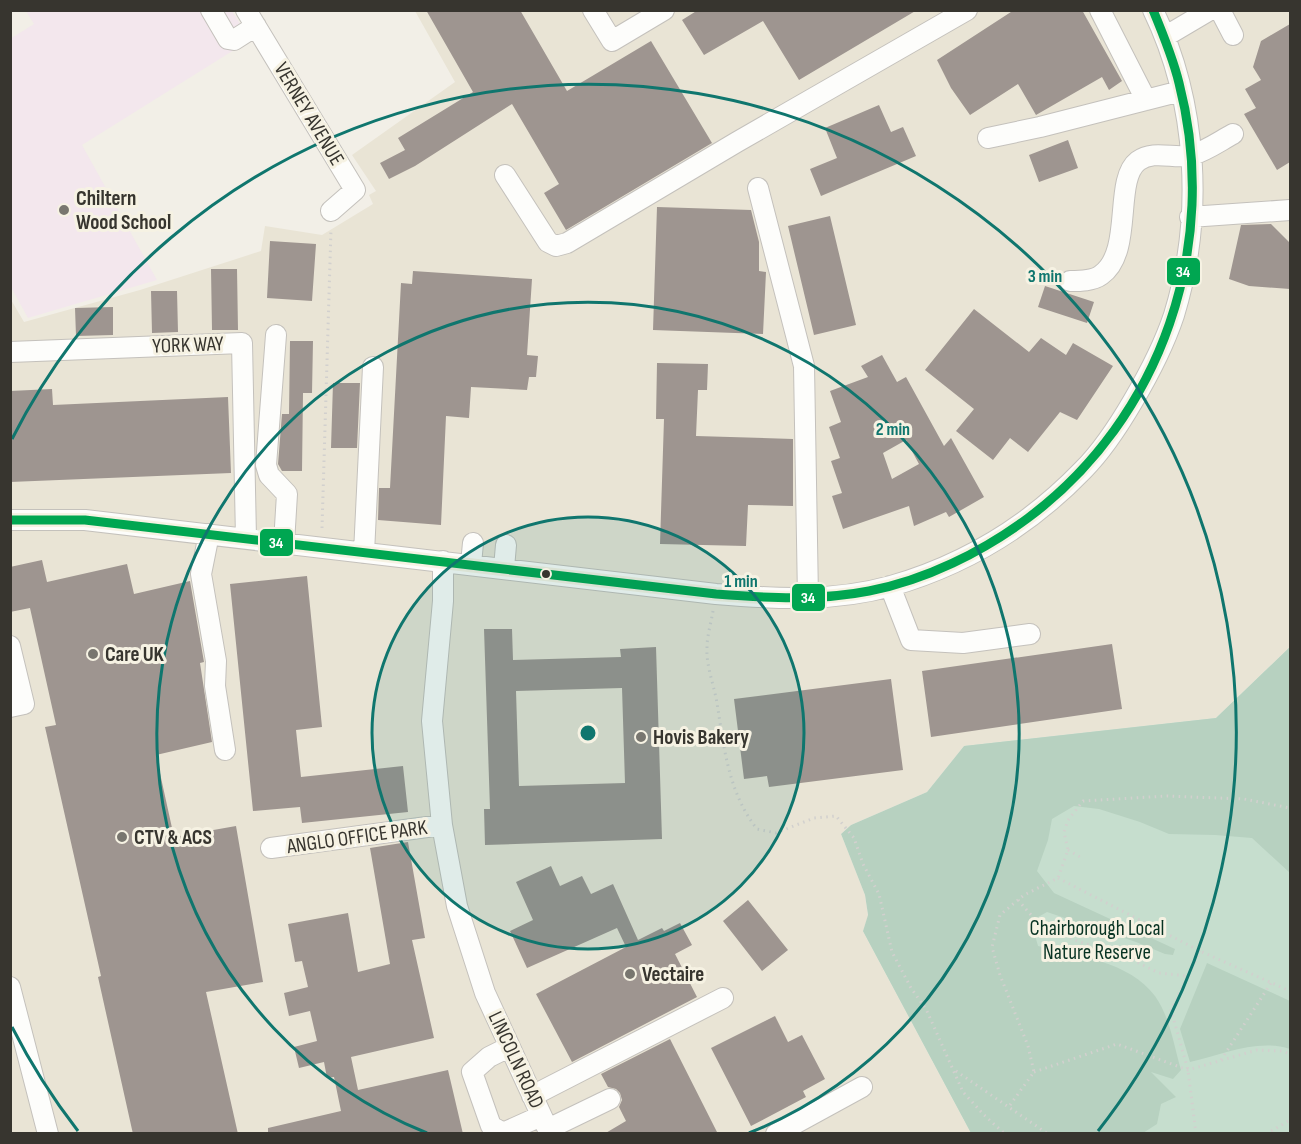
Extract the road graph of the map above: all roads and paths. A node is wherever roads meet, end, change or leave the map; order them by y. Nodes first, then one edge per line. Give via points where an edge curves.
1 (211, 10) edge
2 (593, 10) edge
3 (664, 10) edge
4 (968, 10) edge
5 (1100, 10) edge
6 (1153, 10) edge
7 (1210, 10) edge
8 (1220, 10) edge
9 (251, 18) edge
10 (1233, 35) dead end
11 (1166, 36) junction
12 (1181, 91) junction
13 (1146, 100) junction
14 (1233, 134) dead end
15 (988, 138) dead end
16 (1191, 156) junction
17 (505, 175) dead end
18 (758, 188) dead end
19 (1290, 210) edge
20 (331, 211) joint
21 (1190, 217) junction
22 (1070, 281) dead end
23 (276, 334) dead end
24 (10, 352) edge
25 (373, 367) dead end
26 (11, 520) edge
27 (209, 534) junction
28 (246, 538) junction
29 (284, 543) junction
30 (473, 543) dead end
31 (506, 545) dead end
32 (322, 548) junction
33 (364, 553) junction
34 (443, 561) junction
35 (471, 564) junction
36 (504, 568) junction
37 (890, 586) junction
38 (716, 594) junction
39 (808, 598) junction
40 (1030, 634) dead end
41 (10, 646) edge
42 (14, 677) edge
43 (10, 707) edge
44 (225, 750) dead end
45 (1290, 808) edge
46 (442, 825) junction
47 (271, 848) dead end
48 (1068, 850) junction
49 (1082, 858) dead end
50 (1059, 876) junction
51 (1018, 900) junction
52 (1200, 951) junction
53 (1188, 976) junction
54 (1271, 983) junction
55 (10, 987) edge
56 (1290, 991) edge
57 (723, 998) dead end
58 (509, 1047) junction
59 (1290, 1054) edge
60 (1220, 1061) junction
61 (955, 1070) junction
62 (1188, 1070) junction
63 (1034, 1072) junction
64 (862, 1087) dead end
65 (532, 1096) junction
66 (610, 1099) dead end
67 (1010, 1106) junction
68 (1290, 1120) edge
69 (546, 1126) edge
70 (777, 1133) edge
71 (48, 1134) edge
72 (1005, 1134) edge
73 (1048, 1134) edge
74 (1196, 1134) edge
75 (1266, 1134) edge

1 - 9 street via 228,39 234,40
2 - 3 street via 612,41
4 - 17 street via 567,243 556,246 548,242
5 - 13 street
6 - 11 street
7 - 11 street
8 - 10 street
9 - 20 street, VERNEY AVENUE via 356,190
11 - 12 street
12 - 13 street
12 - 16 street
13 - 15 street
14 - 16 street
16 - 21 street
16 - 22 street via 1161,154 1139,160 1127,174 1122,231 1112,262 1102,275
18 - 39 street via 804,366
19 - 21 street
20 - 32 path
21 - 37 street via 1188,255 1173,315 1151,370 1121,422 1084,470 996,542 945,567
23 - 29 street via 266,465 269,476 287,494
24 - 28 street, YORK WAY via 242,342
25 - 33 street
26 - 27 street via 85,520
27 - 28 street
27 - 44 street via 201,574 216,661 215,686
28 - 29 street
29 - 32 street
30 - 35 street
31 - 36 street
32 - 33 street
33 - 34 street
34 - 35 street
34 - 46 street, LINCOLN ROAD via 432,721
35 - 36 street
36 - 38 street
37 - 39 street
37 - 40 street via 911,640 963,643
38 - 39 street
38 - 61 path via 706,647 730,779 745,813 757,829 776,833 813,818 836,816 854,838 879,894 892,952 926,1009
41 - 42 street
42 - 43 street via 24,704
45 - 48 path via 1233,798 1167,796 1083,801 1064,832
46 - 47 street, ANGLO OFFICE PARK
46 - 58 street, LINCOLN ROAD via 457,906 485,993
48 - 49 path
48 - 50 path
50 - 51 path
50 - 52 path
51 - 53 path via 1039,924 1077,941 1159,972
51 - 63 path via 1000,915 992,947
52 - 53 path
52 - 54 path
53 - 62 path via 1171,1010
54 - 56 path
54 - 60 path
55 - 71 street
57 - 65 street
58 - 65 street, LINCOLN ROAD
58 - 69 street via 472,1072 491,1126 503,1132
59 - 60 path via 1257,1050
60 - 62 path
61 - 67 path
61 - 72 path via 963,1092
62 - 63 path via 1117,1044
62 - 74 path
63 - 67 path
64 - 70 street
65 - 69 street, LINCOLN ROAD
66 - 69 street
67 - 73 path
68 - 75 path

